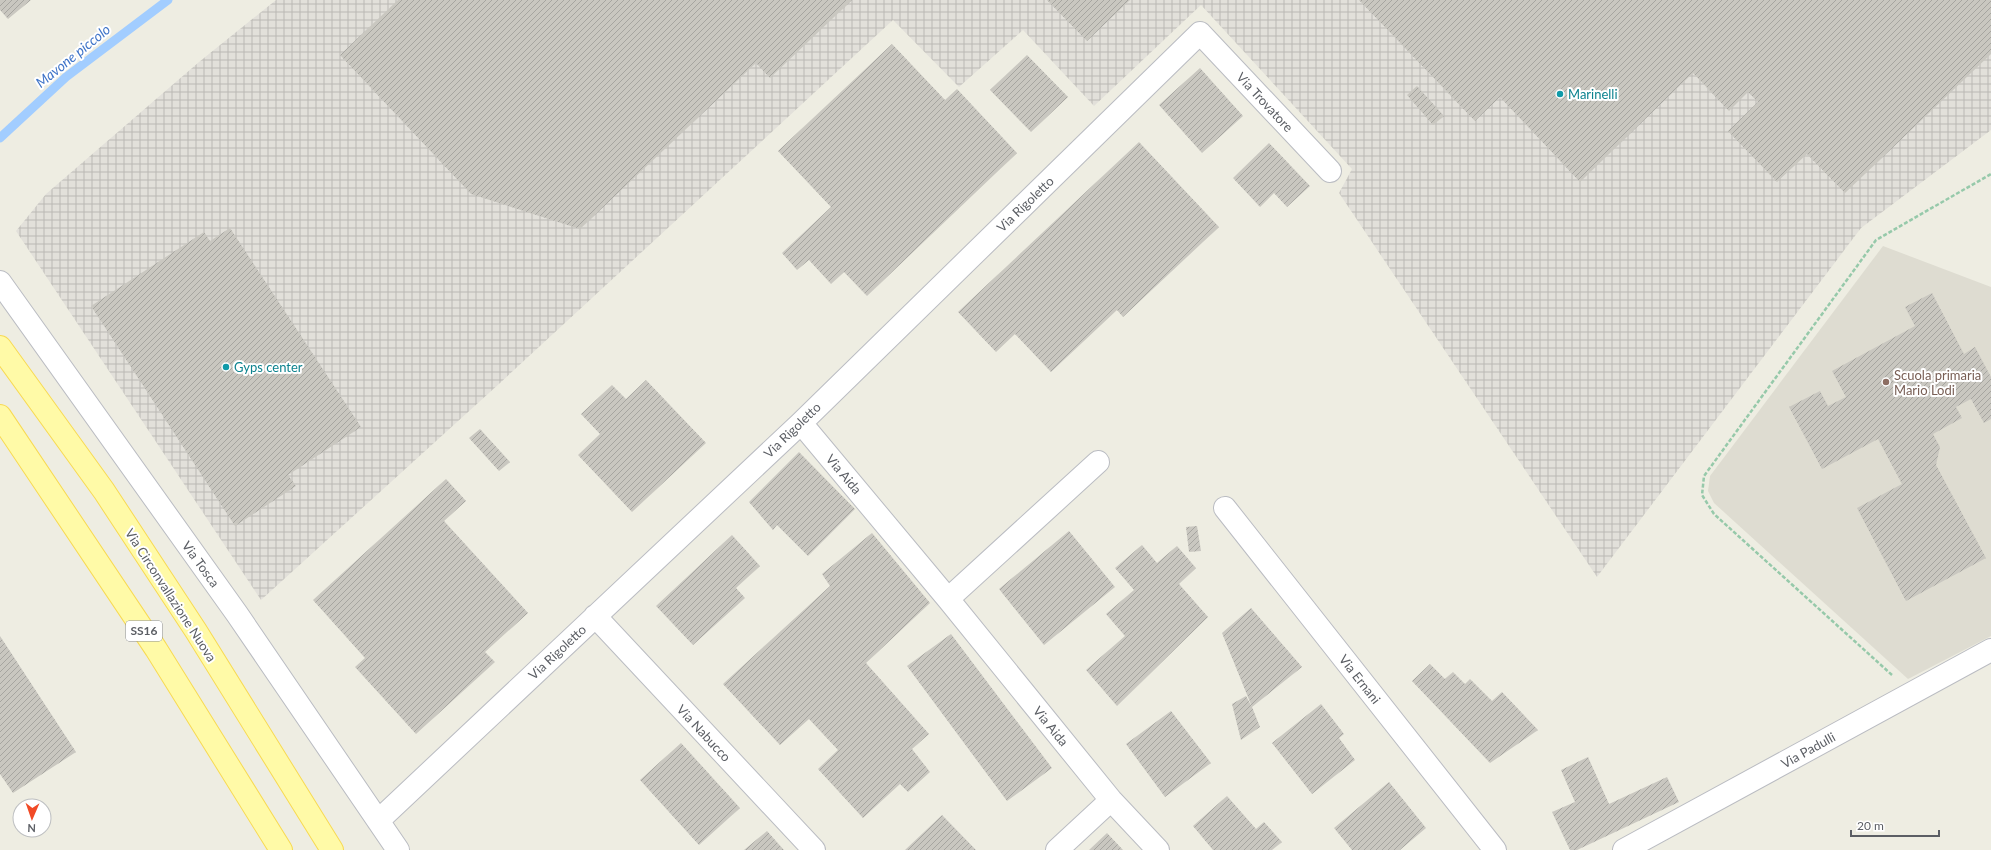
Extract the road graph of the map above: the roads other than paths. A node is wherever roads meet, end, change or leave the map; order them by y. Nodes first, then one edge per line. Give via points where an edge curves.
1 (1200, 33) joint
2 (1330, 171) dead end
3 (1, 283) edge
4 (0, 347) edge
5 (0, 416) edge
6 (801, 422) junction
7 (1098, 462) dead end
8 (1225, 508) dead end
9 (948, 599) junction
10 (595, 616) junction
11 (1991, 650) edge
12 (1111, 800) junction
13 (378, 821) junction
14 (281, 850) edge
15 (332, 850) edge
16 (398, 850) edge
17 (814, 850) edge
18 (1057, 850) edge
19 (1158, 850) edge
20 (1495, 850) edge
21 (1624, 850) edge

1 - 2 street, Via Trovatore
1 - 6 street, Via Rigoletto
3 - 13 street, Via Tosca via 237,614
4 - 15 main road, Via Circonvallazione Nuova via 104,491 200,637
5 - 14 main road, SS16 via 156,649
6 - 9 street, Via Aida
6 - 10 street, Via Rigoletto
7 - 9 street
8 - 20 street, Via Ernani
9 - 12 street, Via Aida
10 - 13 street, Via Rigoletto
10 - 17 street, Via Nabucco
11 - 21 street, Via Padulli
12 - 18 street
12 - 19 street, Via Aida
13 - 16 street, Via Tosca

